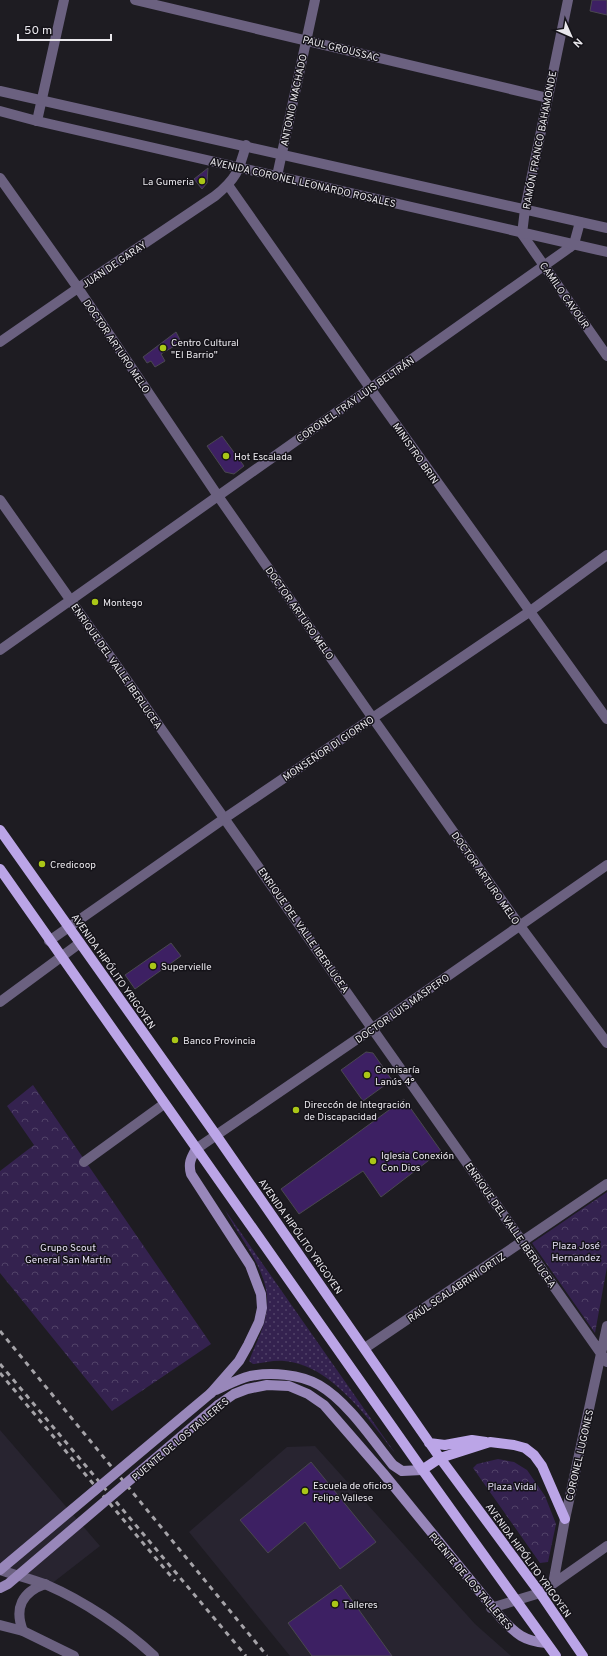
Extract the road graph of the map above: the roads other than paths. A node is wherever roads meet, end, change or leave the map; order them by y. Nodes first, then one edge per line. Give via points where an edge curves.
1 (64, 0) edge
2 (135, 0) edge
3 (315, 0) edge
4 (568, 0) edge
5 (306, 40) junction
6 (0, 90) edge
7 (548, 98) junction
8 (40, 100) junction
9 (0, 111) edge
10 (36, 121) junction
11 (246, 145) junction
12 (282, 154) junction
13 (240, 168) junction
14 (276, 176) junction
15 (0, 178) edge
16 (228, 185) junction
17 (525, 209) junction
18 (580, 222) junction
19 (607, 228) edge
20 (522, 234) junction
21 (574, 244) junction
22 (607, 252) edge
23 (544, 266) junction
24 (78, 288) junction
25 (0, 342) edge
26 (607, 356) edge
27 (370, 388) junction
28 (218, 496) junction
29 (0, 500) edge
30 (607, 555) edge
31 (70, 600) junction
32 (529, 612) junction
33 (0, 650) edge
34 (372, 717) junction
35 (607, 719) edge
36 (225, 818) junction
37 (0, 830) edge
38 (607, 865) edge
39 (0, 869) edge
40 (520, 926) junction
41 (68, 927) junction
42 (49, 941) junction
43 (80, 943) junction
44 (61, 957) junction
45 (0, 1002) edge
46 (373, 1028) junction
47 (607, 1043) edge
48 (164, 1104) junction
49 (216, 1135) junction
50 (196, 1149) junction
51 (84, 1162) dead end
52 (607, 1184) edge
53 (522, 1242) junction
54 (607, 1326) edge
55 (365, 1348) junction
56 (604, 1358) edge
57 (211, 1393) junction
58 (429, 1442) junction
59 (490, 1442) junction
60 (440, 1458) junction
61 (422, 1470) junction
62 (564, 1519) junction
63 (607, 1546) edge
64 (0, 1570) edge
65 (45, 1584) junction
66 (553, 1584) junction
67 (0, 1588) edge
68 (540, 1593) junction
69 (517, 1600) junction
70 (491, 1608) junction
71 (0, 1625) edge
72 (23, 1630) junction
73 (546, 1643) junction
74 (144, 1651) edge
75 (68, 1654) edge
76 (154, 1656) edge
77 (556, 1656) edge
78 (583, 1656) edge

1 - 8 street
2 - 5 street, PAUL GROUSSAC
3 - 5 street, ANTONIO MACHADO
4 - 7 street, RAMÓN FRANCO BAHAMONDE
5 - 7 street, PAUL GROUSSAC
5 - 12 street, ANTONIO MACHADO
6 - 8 street
7 - 17 street, RAMÓN FRANCO BAHAMONDE
8 - 10 street
8 - 11 street
9 - 10 street, AVENIDA CORONEL LEONARDO ROSALES
10 - 13 street, AVENIDA CORONEL LEONARDO ROSALES
11 - 12 street
11 - 13 street
12 - 14 street, ANTONIO MACHADO
12 - 17 street
13 - 14 street, AVENIDA CORONEL LEONARDO ROSALES
13 - 16 street, JUAN DE GARAY
14 - 20 street, AVENIDA CORONEL LEONARDO ROSALES
15 - 24 street, DOCTOR ARTURO MELO
16 - 24 street, JUAN DE GARAY
16 - 27 street, MINISTRO BRIN
17 - 18 street
17 - 20 street, RAMÓN FRANCO BAHAMONDE
18 - 19 street
18 - 21 street
20 - 21 street, AVENIDA CORONEL LEONARDO ROSALES
20 - 23 street, CAMILO CAVOUR
21 - 22 street, AVENIDA CORONEL LEONARDO ROSALES
21 - 23 street, CORONEL FRAY LUIS BELTRÁN
23 - 26 street, CAMILO CAVOUR
23 - 27 street, CORONEL FRAY LUIS BELTRÁN
24 - 25 street, JUAN DE GARAY
24 - 28 street, DOCTOR ARTURO MELO
27 - 28 street, CORONEL FRAY LUIS BELTRÁN
27 - 32 street, MINISTRO BRIN
28 - 31 street, CORONEL FRAY LUIS BELTRÁN
28 - 34 street, DOCTOR ARTURO MELO
29 - 31 street, ENRIQUE DEL VALLE IBERLUCEA
30 - 32 street, MONSEÑOR DI GIORNO
31 - 33 street, CORONEL FRAY LUIS BELTRÁN
31 - 36 street, ENRIQUE DEL VALLE IBERLUCEA
32 - 34 street, MONSEÑOR DI GIORNO
32 - 35 street, MINISTRO BRIN
34 - 36 street, MONSEÑOR DI GIORNO
34 - 40 street, DOCTOR ARTURO MELO
36 - 41 street, MONSEÑOR DI GIORNO
36 - 46 street, ENRIQUE DEL VALLE IBERLUCEA
37 - 41 main road, AVENIDA HIPÓLITO YRIGOYEN
38 - 40 street, DOCTOR LUIS MASPERO
39 - 42 main road
40 - 46 street, DOCTOR LUIS MASPERO
40 - 47 street, DOCTOR ARTURO MELO
41 - 42 street, MONSEÑOR DI GIORNO
41 - 43 main road, AVENIDA HIPÓLITO YRIGOYEN
42 - 44 main road
43 - 44 street
43 - 49 main road, AVENIDA HIPÓLITO YRIGOYEN
44 - 45 street
44 - 48 main road
46 - 49 street, DOCTOR LUIS MASPERO
46 - 53 street, ENRIQUE DEL VALLE IBERLUCEA
48 - 50 main road
48 - 51 street
49 - 50 street, DOCTOR LUIS MASPERO
49 - 55 main road, AVENIDA HIPÓLITO YRIGOYEN
50 - 57 main road, PUENTE DE LOS TALLERES via 190,1159 191,1174 250,1265 261,1294 262,1308 259,1322 239,1361
50 - 61 main road
52 - 53 street, RAÚL SCALABRINI ORTIZ
53 - 55 street, RAÚL SCALABRINI ORTIZ
53 - 56 street, ENRIQUE DEL VALLE IBERLUCEA
54 - 56 street, CORONEL LUGONES
55 - 58 main road, AVENIDA HIPÓLITO YRIGOYEN
56 - 62 street, CORONEL LUGONES
57 - 61 main road, PUENTE DE LOS TALLERES via 250,1376 267,1374 305,1379 319,1385 349,1412 393,1465 402,1471
57 - 64 main road, PUENTE DE LOS TALLERES, bridge
58 - 59 main road
58 - 60 main road, AVENIDA HIPÓLITO YRIGOYEN
59 - 60 main road
59 - 62 main road via 525,1448 534,1455 548,1477
60 - 61 main road
60 - 68 main road, AVENIDA HIPÓLITO YRIGOYEN
61 - 69 main road
62 - 66 street, CORONEL LUGONES
63 - 66 street
64 - 65 street
65 - 72 street via 30,1592 22,1602 19,1614
65 - 74 street via 78,1600 117,1626
66 - 68 street
67 - 70 main road, PUENTE DE LOS TALLERES, bridge via 8,1584 218,1405 234,1394 267,1385 289,1386 308,1394 324,1405 383,1473
68 - 69 street
68 - 78 main road, AVENIDA HIPÓLITO YRIGOYEN
69 - 70 street
69 - 73 main road
70 - 73 main road, PUENTE DE LOS TALLERES via 525,1639
71 - 72 street
72 - 75 street
73 - 77 main road
74 - 76 street

